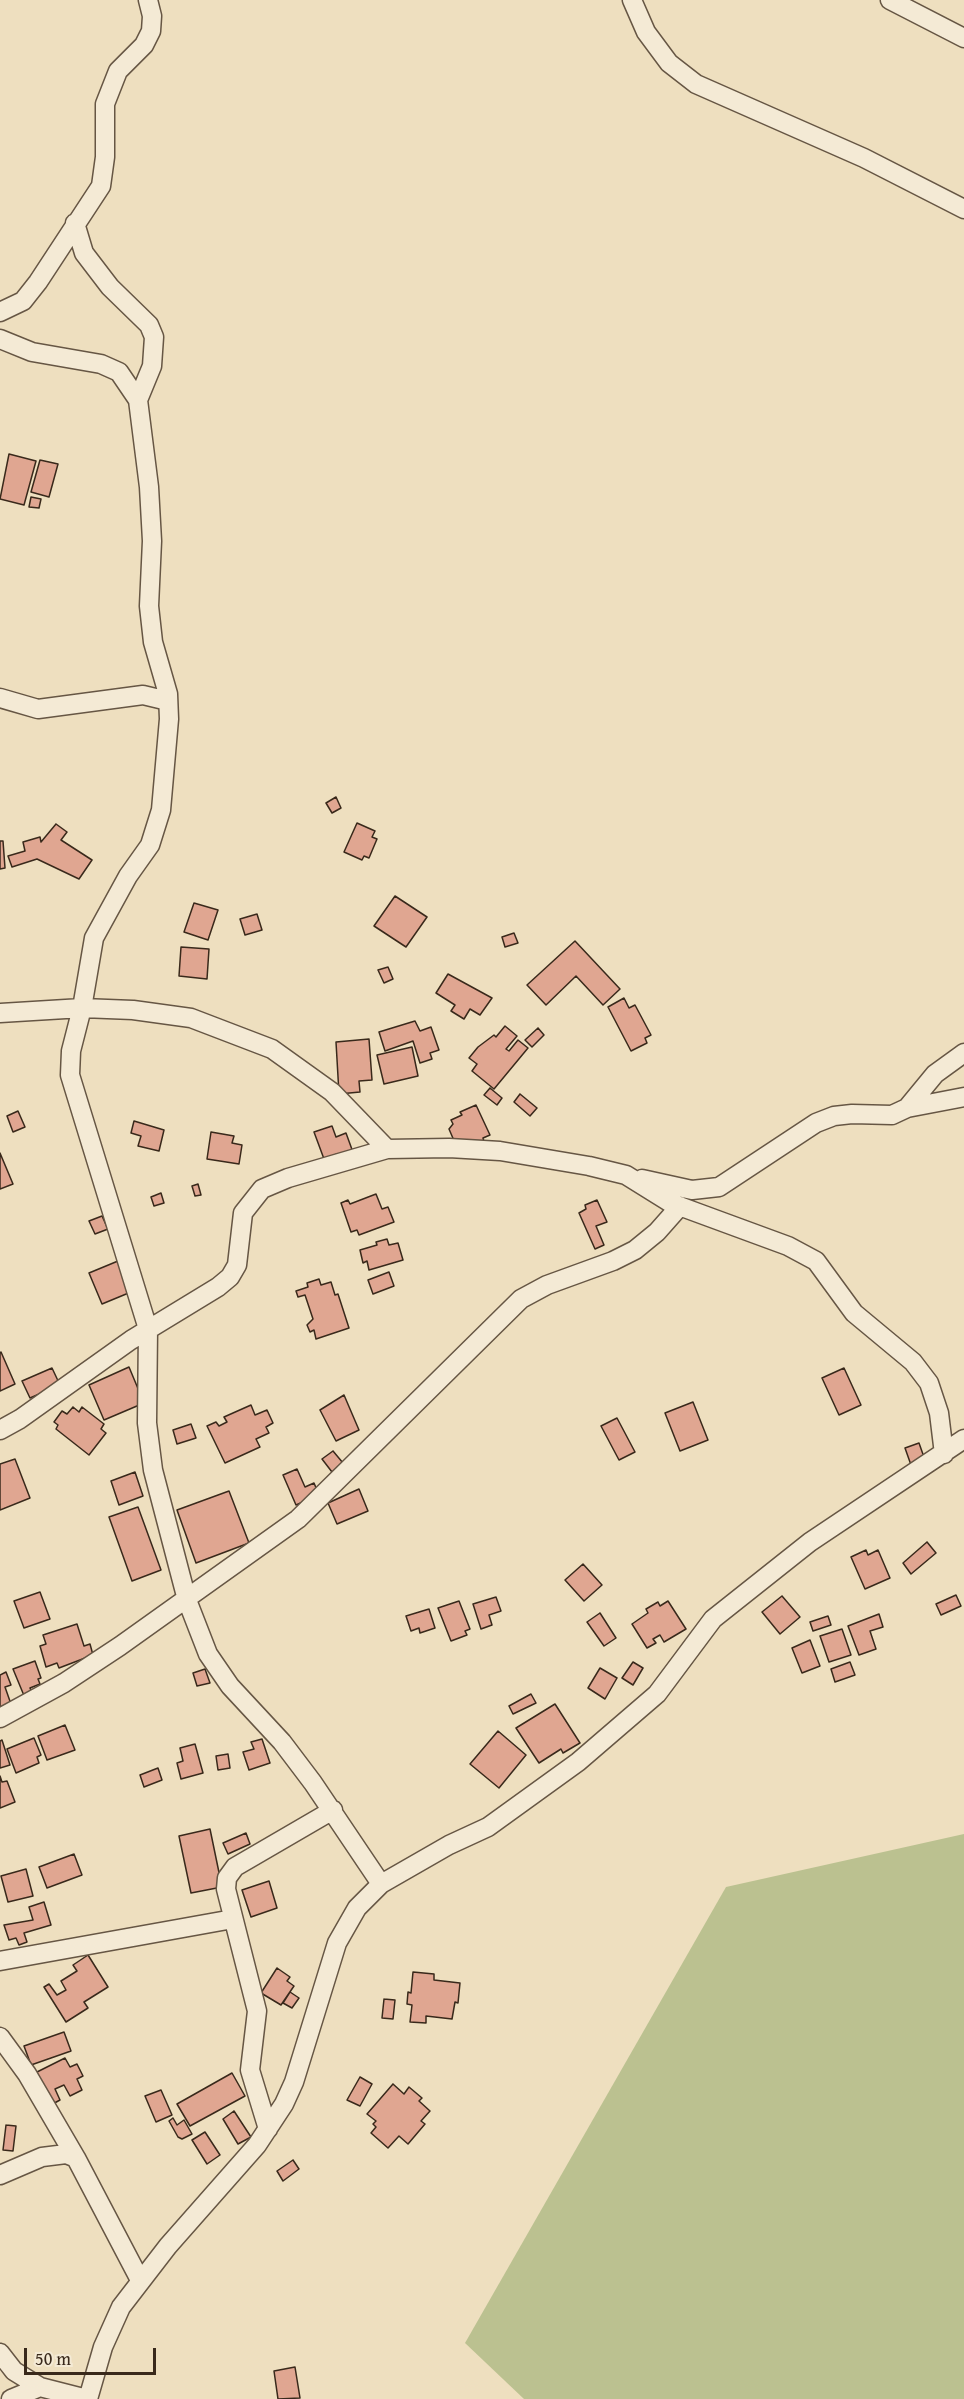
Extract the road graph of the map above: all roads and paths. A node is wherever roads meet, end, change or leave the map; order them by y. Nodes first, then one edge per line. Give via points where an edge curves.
1 (148, 0) edge
2 (632, 0) edge
3 (890, 0) edge
4 (964, 38) edge
5 (964, 209) edge
6 (75, 223) junction
7 (0, 312) edge
8 (0, 339) edge
9 (138, 400) junction
10 (0, 698) edge
11 (168, 701) junction
12 (82, 1008) junction
13 (0, 1013) edge
14 (964, 1053) edge
15 (964, 1097) edge
16 (908, 1108) junction
17 (387, 1149) junction
18 (626, 1175) junction
19 (680, 1206) junction
20 (148, 1329) junction
21 (0, 1430) edge
22 (964, 1440) edge
23 (944, 1454) junction
24 (187, 1600) junction
25 (0, 1718) edge
26 (333, 1810) junction
27 (381, 1884) junction
28 (233, 1919) junction
29 (0, 1961) edge
30 (0, 2037) edge
31 (268, 2130) junction
32 (76, 2158) junction
33 (0, 2175) edge
34 (140, 2280) junction
35 (0, 2353) edge
36 (40, 2387) junction
37 (11, 2399) edge
38 (87, 2399) edge

1 - 6 street via 151,31 144,45 118,71 111,86 103,122 104,173 100,186
2 - 5 street via 646,32 669,63 696,84 864,158
3 - 4 street
6 - 7 street via 23,301
6 - 9 street via 91,264 148,325 154,337 152,366
8 - 9 street via 32,352 101,364 119,372
9 - 11 street via 150,498 149,606 153,642
10 - 11 street via 38,709 143,694
11 - 12 street via 161,810 150,845 94,938
12 - 13 street
12 - 17 street via 191,1018 272,1049 332,1092
12 - 20 street via 71,1051 70,1075
14 - 16 street via 935,1074
15 - 16 street
16 - 18 street via 892,1115 852,1114 816,1123 719,1187 692,1190
17 - 18 street via 500,1151
17 - 20 street via 262,1189 243,1213 237,1265 230,1277
18 - 19 street
19 - 23 street via 788,1246 816,1261 854,1313 913,1362 929,1383 939,1413
19 - 24 street via 635,1250 546,1285 522,1299 298,1519
20 - 21 street
20 - 24 street via 147,1423 153,1470
22 - 23 street
23 - 27 street via 810,1542 713,1619 657,1694 615,1733 524,1803 488,1827
24 - 25 street via 64,1683
24 - 26 street via 208,1654 224,1678 282,1742
26 - 27 street
26 - 28 street via 235,1867 227,1878 226,1889
27 - 31 street via 357,1908 337,1944 294,2082
28 - 29 street
28 - 31 street via 257,2011 250,2070
30 - 32 street via 27,2074
31 - 34 street
32 - 33 street via 66,2154 42,2157
32 - 34 street
34 - 38 street via 121,2307 103,2347
35 - 36 street via 14,2371
36 - 37 street
36 - 38 street

